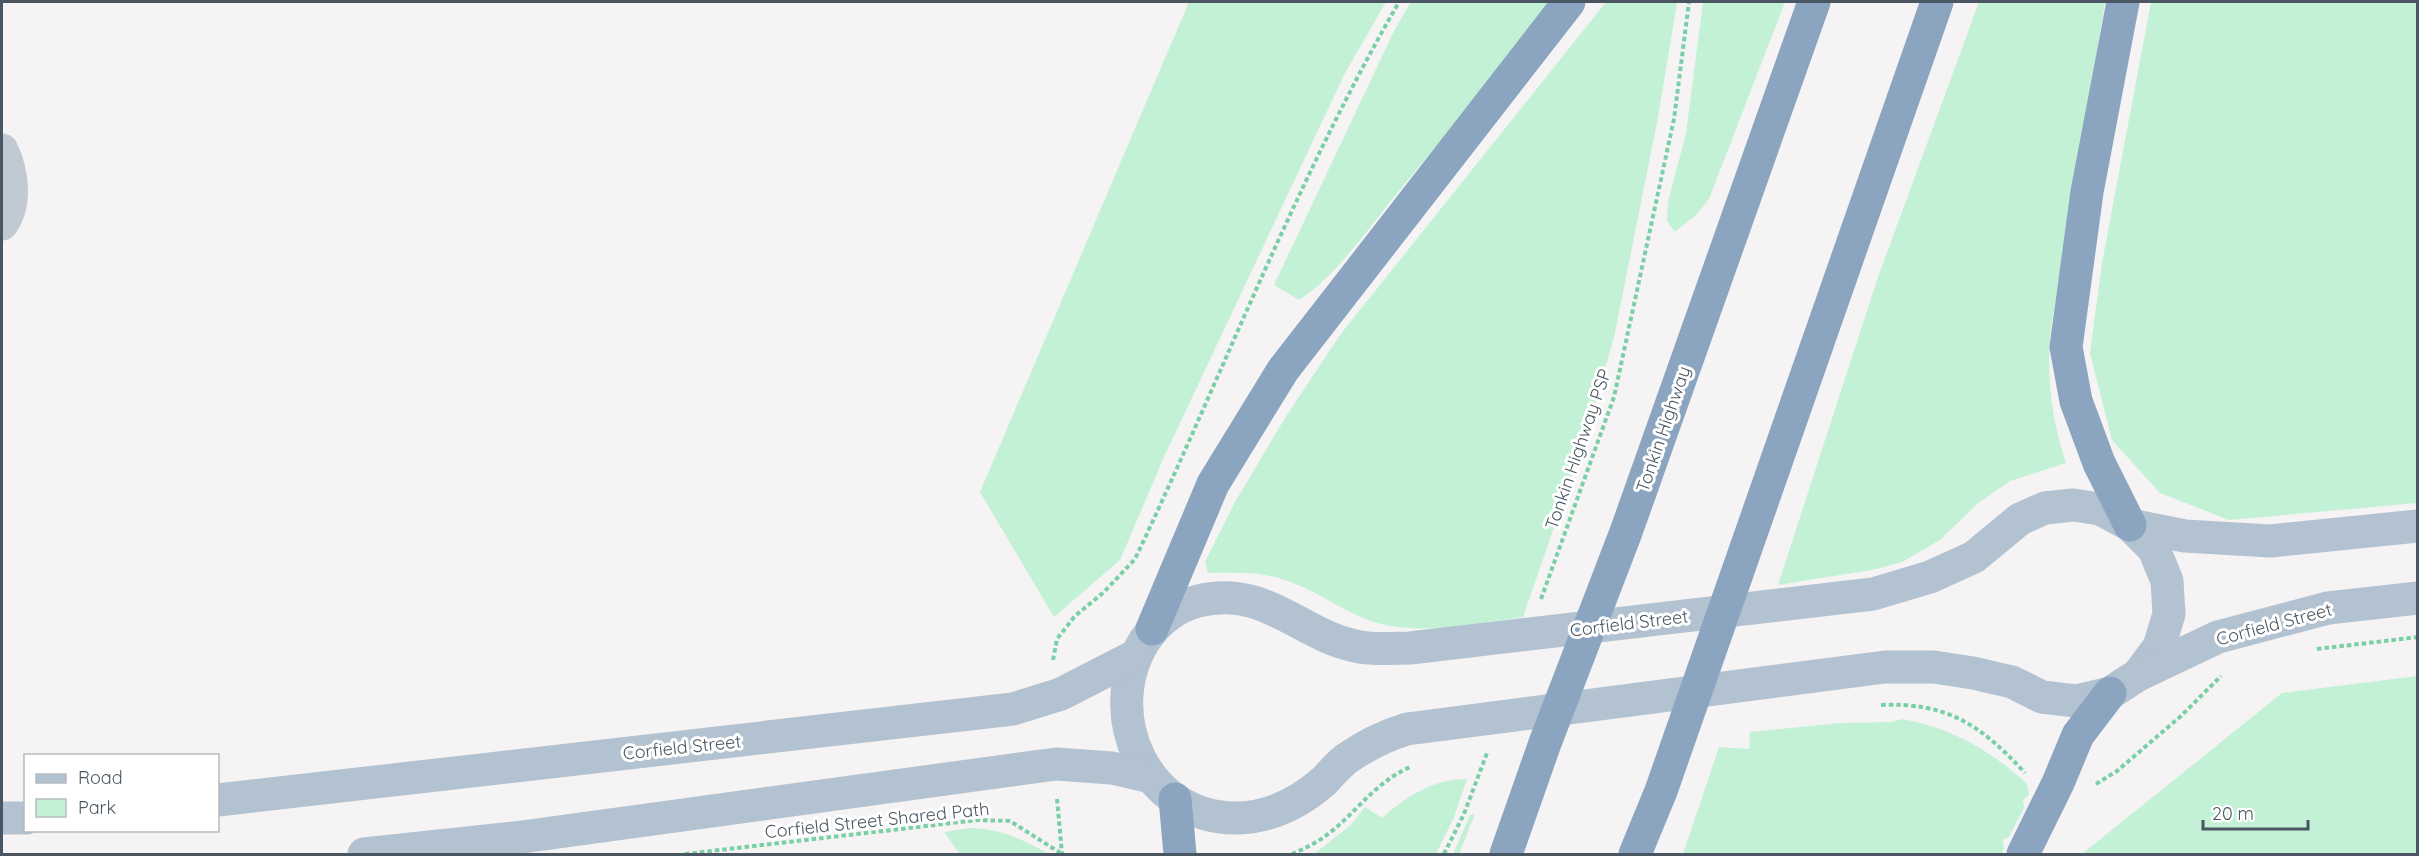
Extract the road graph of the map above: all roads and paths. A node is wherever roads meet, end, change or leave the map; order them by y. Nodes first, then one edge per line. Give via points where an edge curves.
1 (1399, 2) edge
2 (1569, 2) edge
3 (1689, 2) edge
4 (1814, 2) edge
5 (1938, 2) edge
6 (2123, 2) edge
7 (2, 150) edge
8 (2, 224) edge
9 (2130, 525) junction
10 (2418, 526) edge
11 (2418, 598) edge
12 (1539, 605) dead end
13 (1152, 629) junction
14 (2418, 637) edge
15 (2314, 650) dead end
16 (1135, 656) junction
17 (2230, 671) dead end
18 (2138, 675) junction
19 (2110, 693) junction
20 (1061, 694) junction
21 (1489, 748) dead end
22 (1056, 764) junction
23 (2092, 785) dead end
24 (1163, 788) junction
25 (219, 800) edge
26 (2, 818) edge
27 (24, 818) edge
28 (1063, 854) edge
29 (364, 855) edge
30 (685, 855) edge
31 (1180, 855) edge
32 (1444, 855) edge
33 (1506, 855) edge
34 (1635, 855) edge
35 (2023, 855) edge

1 - 20 path via 1367,56 1258,283 1135,559 1075,616 1058,639 1053,661
2 - 13 highway via 1282,370 1213,484
3 - 12 path, Tonkin Highway PSP via 1674,119 1614,397
4 - 33 highway, Tonkin Highway via 1626,532
5 - 34 highway via 1662,791
6 - 9 highway via 2086,192 2066,347 2076,401 2098,463
7 - 8 lane via 12,190
9 - 10 main road, Corfield Street via 2186,536 2270,541
9 - 13 main road, Corfield Street via 2100,509 2073,505 2045,508 2020,519 1974,557 1921,580 1873,594 1410,648 1360,647 1253,601 1224,596 1173,610
9 - 18 main road, Corfield Street via 2154,549 2167,581 2169,614 2159,647
11 - 18 main road, Corfield Street via 2328,608 2218,637
13 - 16 main road, Corfield Street
14 - 15 path
16 - 20 main road, Corfield Street
16 - 24 main road, Corfield Street via 1126,687 1126,719 1134,750
17 - 23 path via 2117,771
18 - 19 main road, Corfield Street
19 - 24 main road, Corfield Street via 2076,701 2042,698 2012,682 1973,673 1934,666 1885,666 1407,729 1378,738 1344,760 1298,801 1268,814 1236,818 1204,812
19 - 35 highway via 2078,735
20 - 25 main road, Corfield Street via 1013,709
21 - 32 path
22 - 24 main road, Corfield Street via 1112,768
22 - 28 path
22 - 29 main road, Corfield Street
24 - 31 highway
26 - 27 main road
28 - 30 path, Corfield Street Shared Path via 1010,821 978,820

